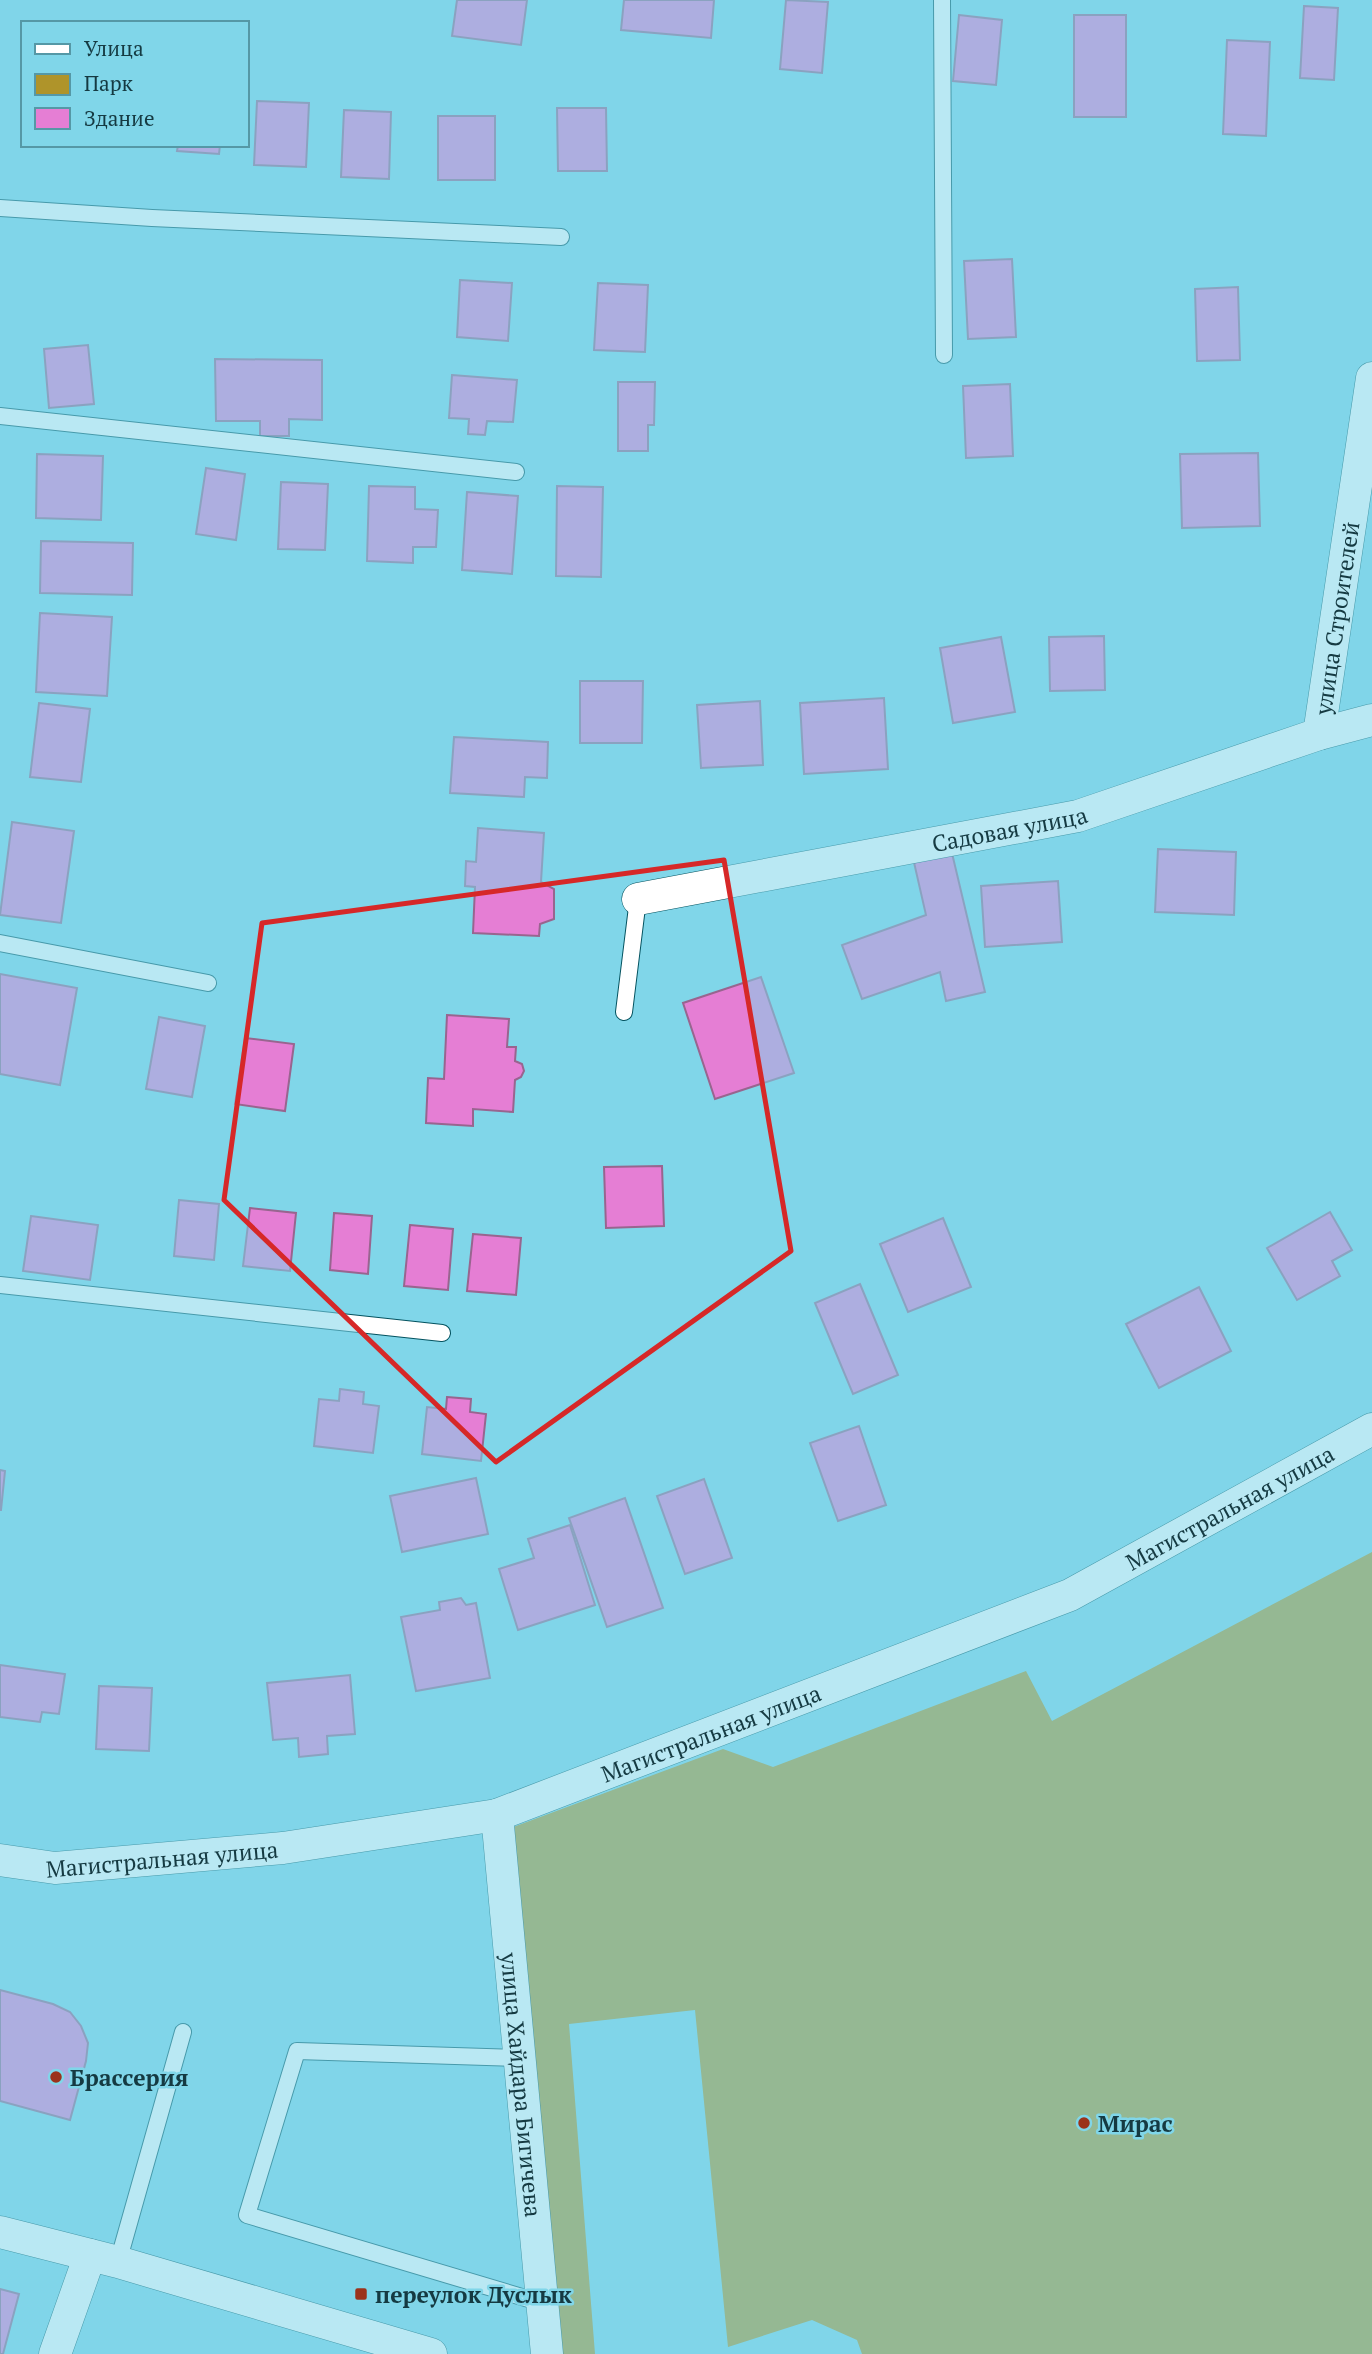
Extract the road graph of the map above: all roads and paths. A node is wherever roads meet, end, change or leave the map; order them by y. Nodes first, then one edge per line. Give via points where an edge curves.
1 (943, 0) edge
2 (0, 208) edge
3 (561, 237) dead end
4 (944, 355) dead end
5 (1372, 378) edge
6 (0, 416) edge
7 (516, 472) dead end
8 (1372, 720) edge
9 (1320, 734) junction
10 (638, 898) joint
11 (0, 943) edge
12 (208, 983) dead end
13 (624, 1012) dead end
14 (0, 1285) edge
15 (442, 1333) dead end
16 (1372, 1429) edge
17 (497, 1815) junction
18 (0, 1860) edge
19 (183, 2032) dead end
20 (519, 2058) junction
21 (0, 2232) edge
22 (104, 2258) junction
23 (542, 2303) junction
24 (55, 2354) edge
25 (431, 2354) edge
26 (547, 2354) edge

1 - 4 lane
2 - 3 lane
5 - 9 street, улица Строителей
6 - 7 lane
8 - 9 street, Садовая улица
9 - 10 street, Садовая улица via 1078,816
10 - 13 lane
11 - 12 lane
14 - 15 lane
16 - 17 street, Магистральная улица via 1070,1595
17 - 18 street, Магистральная улица via 270,1849 54,1868
17 - 20 street, улица Хайдара Бигичева
19 - 22 lane
20 - 23 street, улица Хайдара Бигичева
20 - 23 lane via 297,2051 247,2215
21 - 22 street
22 - 24 street
22 - 25 street
23 - 26 street, улица Хайдара Бигичева

